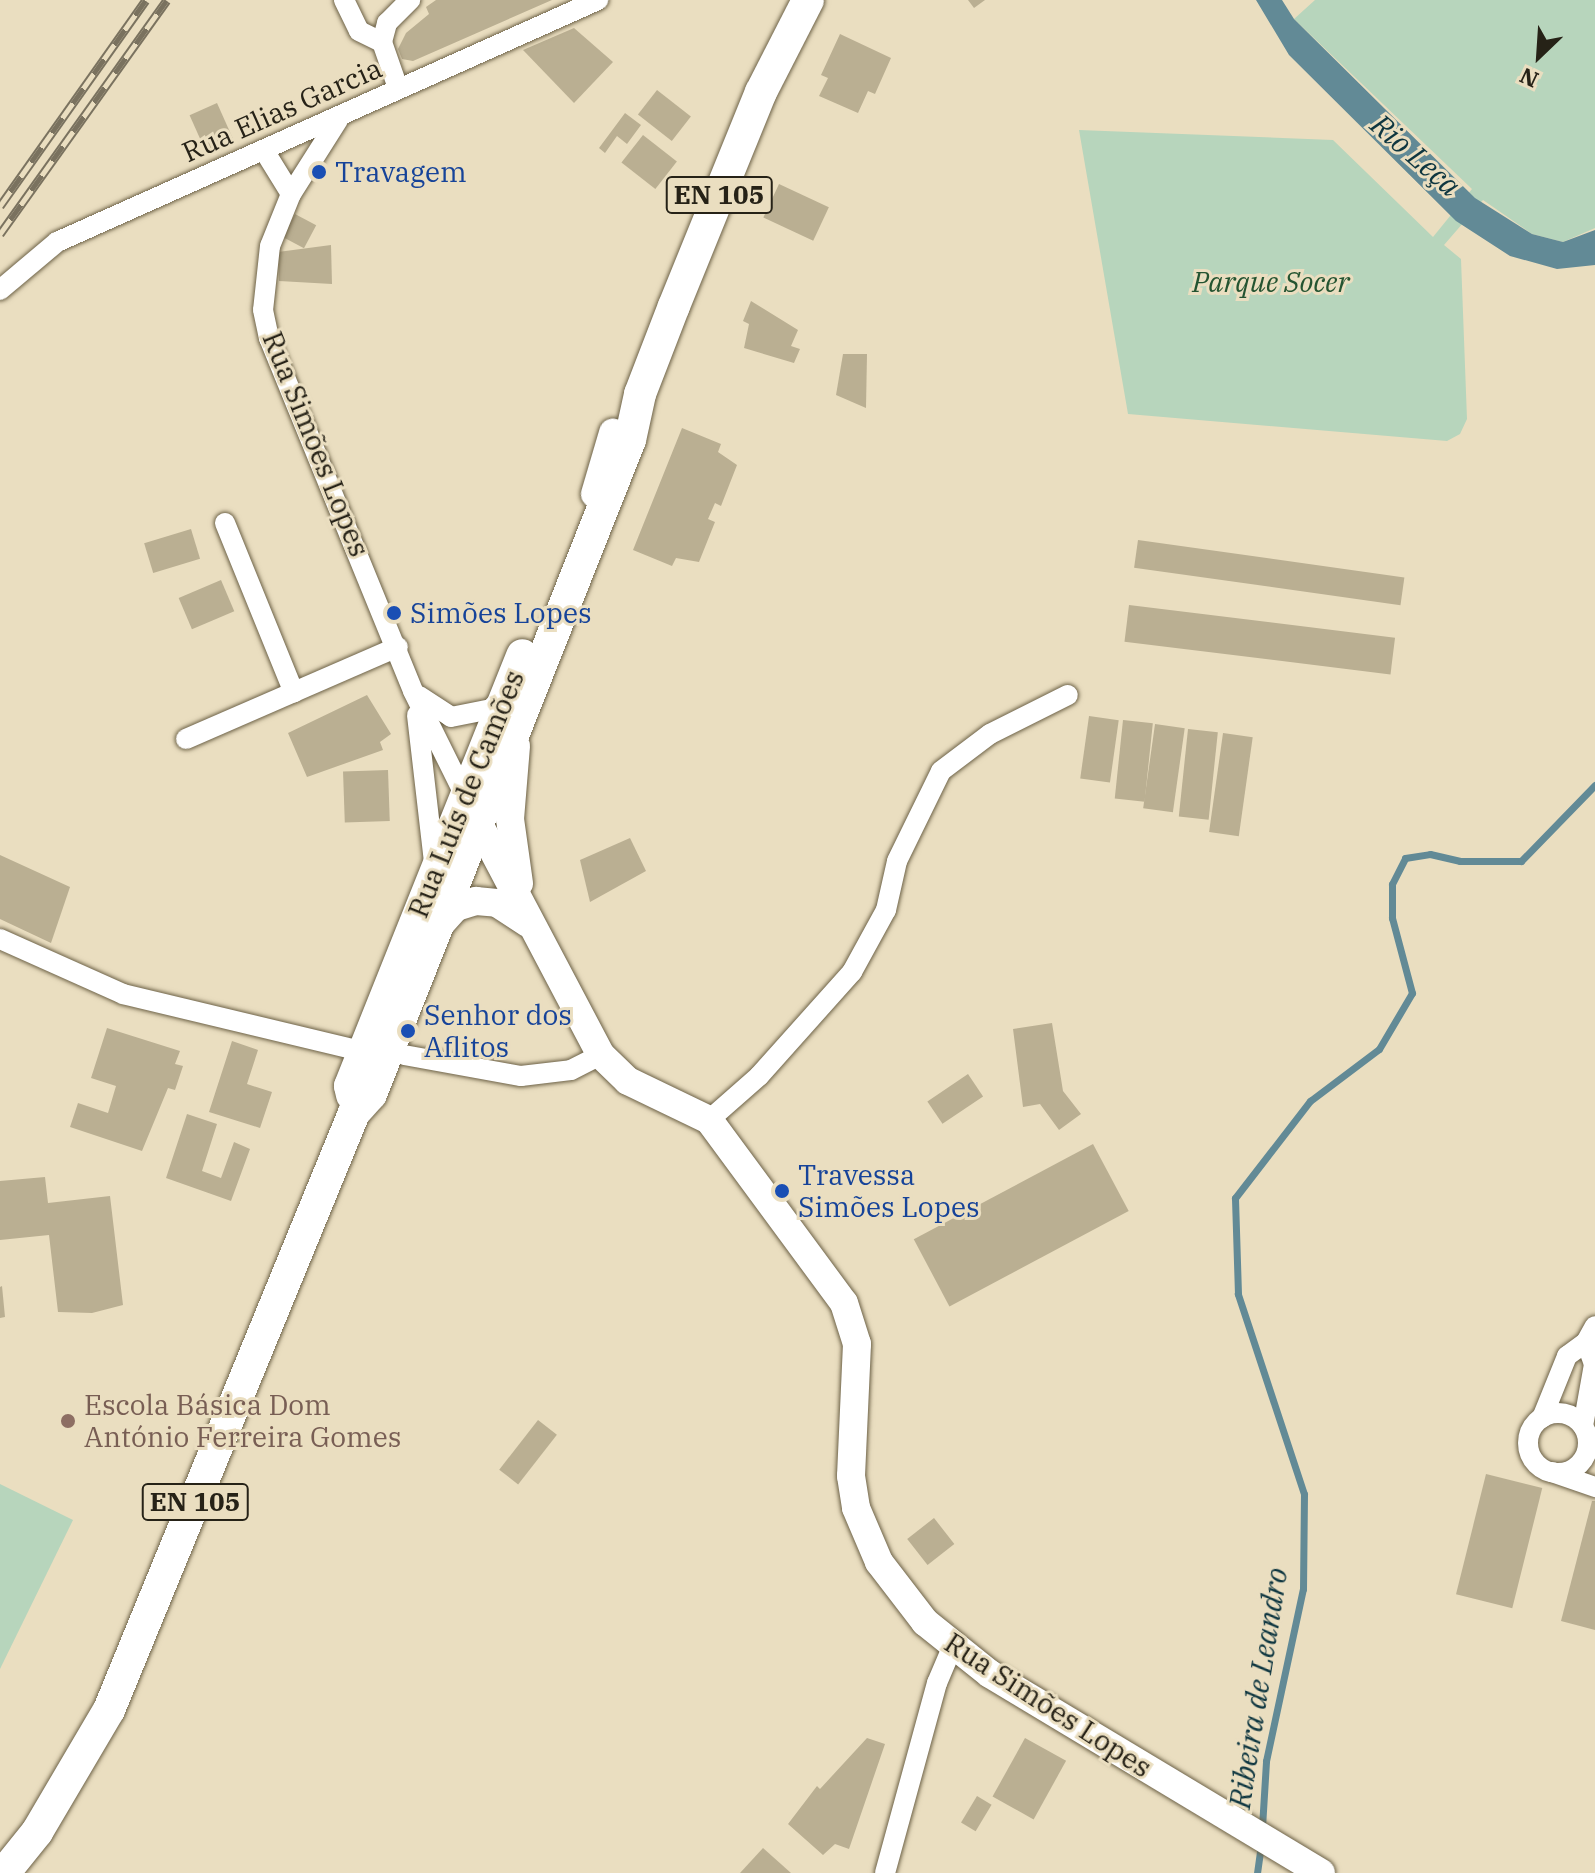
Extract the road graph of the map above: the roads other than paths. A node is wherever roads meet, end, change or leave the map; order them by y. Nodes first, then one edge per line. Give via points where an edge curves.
1 (344, 0) edge
2 (410, 0) edge
3 (598, 0) edge
4 (808, 0) edge
5 (382, 42) junction
6 (398, 88) junction
7 (338, 120) junction
8 (265, 152) junction
9 (291, 194) junction
10 (0, 290) edge
11 (640, 394) junction
12 (613, 433) junction
13 (225, 523) dead end
14 (398, 647) junction
15 (413, 691) junction
16 (507, 691) junction
17 (294, 693) junction
18 (1068, 695) dead end
19 (520, 721) junction
20 (186, 739) dead end
21 (468, 817) junction
22 (438, 927) junction
23 (531, 927) junction
24 (0, 939) edge
25 (385, 1054) junction
26 (601, 1055) junction
27 (709, 1120) junction
28 (1591, 1334) edge
29 (1542, 1418) junction
30 (1583, 1426) junction
31 (1591, 1452) edge
32 (1552, 1472) junction
33 (1595, 1487) edge
34 (952, 1647) junction
35 (4, 1873) edge
36 (885, 1873) edge
37 (1321, 1873) edge

1 - 5 street via 359,31
2 - 5 street via 387,23
3 - 6 street, Rua Elias Garcia
4 - 11 main road, Rua Luís de Camões / EN 105 via 761,92
5 - 6 street
6 - 7 street, Rua Elias Garcia
7 - 8 street, Rua Elias Garcia
7 - 9 street, Rua Simões Lopes
8 - 9 street
8 - 10 street, Rua Elias Garcia via 57,242
9 - 14 street, Rua Simões Lopes via 263,276 269,338
11 - 12 main road, Rua Luís de Camões / EN 105
11 - 19 main road, Rua Luís de Camões / EN 105 via 630,440
12 - 16 main road, Rua Luís de Camões / EN 105
12 - 21 street, Rua Simões Lopes via 584,528
13 - 17 street
14 - 15 street, Rua Simões Lopes
14 - 17 street
15 - 16 street via 451,717 491,709
15 - 21 street, Rua Simões Lopes
15 - 21 street, Rua Simões Lopes via 430,801
16 - 21 main road, Rua Luís de Camões / EN 105
17 - 20 street
18 - 27 street via 990,734 941,771 897,861 886,910 852,972 759,1076
19 - 21 main road, Rua Luís de Camões / EN 105
19 - 23 street, Rua Simões Lopes via 510,819 514,863
21 - 22 main road, Rua Luís de Camões / EN 105
21 - 23 street, Rua Simões Lopes
21 - 25 main road, Rua Luís de Camões / EN 105
21 - 25 street, Rua Simões Lopes via 386,1027
22 - 23 street, Rua Simões Lopes via 456,907 476,901 497,903
22 - 25 main road, Rua Luís de Camões / EN 105
23 - 26 street, Rua Simões Lopes
24 - 25 street via 123,994
25 - 26 street via 521,1076 571,1070
25 - 35 main road, Rua Luís de Camões / EN 105 via 371,1094 354,1113 109,1710 37,1832
26 - 27 street, Rua Simões Lopes via 628,1081
27 - 34 street, Rua Simões Lopes via 854,1325 851,1476 856,1508 879,1562 925,1622
28 - 29 street via 1567,1356
28 - 30 street via 1594,1364
29 - 30 street via 1569,1415
29 - 32 street via 1528,1443 1535,1462
30 - 31 street
31 - 32 street via 1578,1465
32 - 33 street
34 - 36 street via 937,1683
34 - 37 street, Rua Simões Lopes

